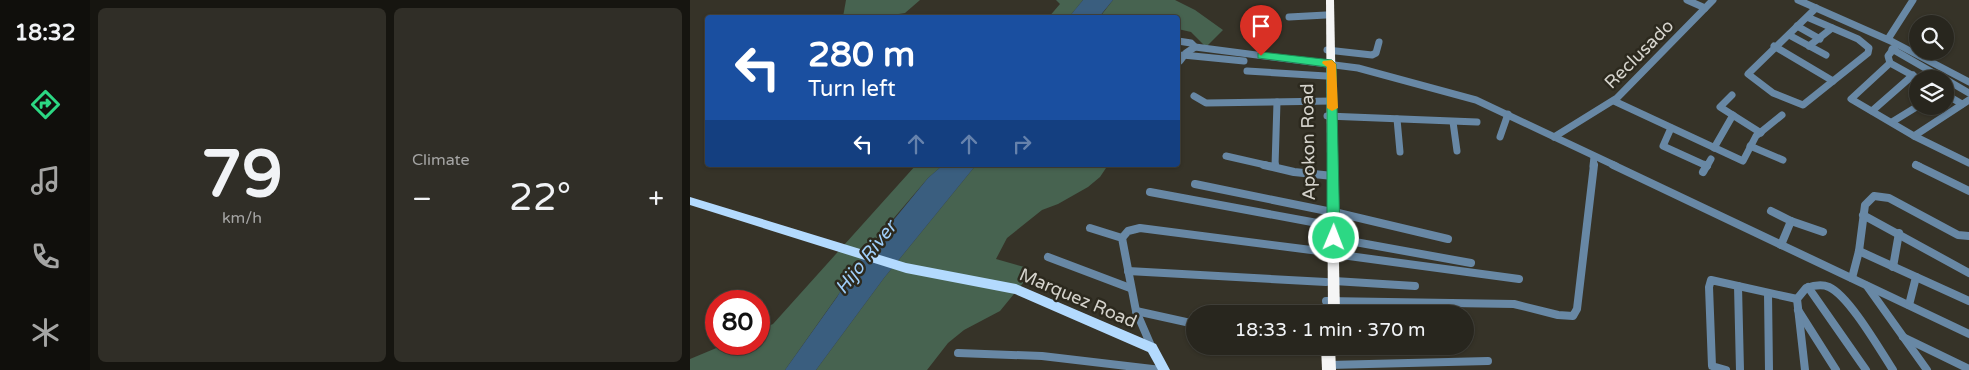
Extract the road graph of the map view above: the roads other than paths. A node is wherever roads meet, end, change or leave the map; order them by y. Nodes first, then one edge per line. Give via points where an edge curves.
1 (1326, 0) edge
2 (1330, 0) edge
3 (1687, 0) edge
4 (1713, 0) edge
5 (1798, 0) edge
6 (1913, 0) edge
7 (1705, 8) junction
8 (1816, 8) junction
9 (1326, 15) junction
10 (1289, 17) dead end
11 (1807, 17) junction
12 (1797, 26) junction
13 (1832, 28) junction
14 (1789, 35) junction
15 (1820, 39) junction
16 (1888, 39) junction
17 (1180, 41) edge
18 (1379, 42) dead end
19 (1898, 44) junction
20 (1774, 46) junction
21 (1809, 46) junction
22 (1195, 47) junction
23 (1892, 49) junction
24 (1330, 50) junction
25 (1826, 55) dead end
26 (1244, 61) dead end
27 (1329, 63) junction
28 (1890, 63) junction
29 (1929, 70) edge
30 (1246, 71) dead end
31 (1909, 73) edge
32 (1326, 76) junction
33 (1833, 81) junction
34 (1909, 82) edge
35 (1969, 82) edge
36 (1954, 84) edge
37 (1969, 93) edge
38 (1732, 95) dead end
39 (1194, 96) dead end
40 (1954, 99) edge
41 (1969, 100) edge
42 (1329, 101) junction
43 (1614, 101) junction
44 (1277, 102) junction
45 (1962, 104) junction
46 (1872, 111) junction
47 (1909, 112) edge
48 (1508, 114) junction
49 (1733, 115) junction
50 (1782, 115) dead end
51 (1330, 116) junction
52 (1397, 119) junction
53 (1453, 122) junction
54 (1477, 122) dead end
55 (1892, 122) junction
56 (1671, 128) junction
57 (1761, 133) junction
58 (1914, 136) junction
59 (1500, 137) dead end
60 (1554, 137) junction
61 (1750, 146) junction
62 (1714, 148) junction
63 (1457, 151) dead end
64 (1400, 152) dead end
65 (1226, 156) dead end
66 (1594, 157) junction
67 (1783, 160) dead end
68 (1969, 163) edge
69 (1916, 165) dead end
70 (1707, 166) dead end
71 (1275, 167) junction
72 (1330, 176) junction
73 (1195, 184) dead end
74 (1150, 192) dead end
75 (1969, 192) edge
76 (690, 201) edge
77 (1331, 211) junction
78 (1771, 211) dead end
79 (1863, 215) junction
80 (1791, 221) junction
81 (1328, 225) junction
82 (1090, 228) dead end
83 (1823, 232) dead end
84 (1898, 233) junction
85 (1969, 236) edge
86 (1122, 238) junction
87 (1334, 238) junction
88 (1448, 238) dead end
89 (1781, 245) junction
90 (1859, 251) junction
91 (1331, 253) junction
92 (1048, 257) dead end
93 (1471, 263) dead end
94 (1893, 267) junction
95 (1834, 270) junction
96 (1128, 271) junction
97 (1969, 273) edge
98 (1852, 278) junction
99 (1916, 278) junction
100 (1519, 279) dead end
101 (1330, 282) junction
102 (1866, 285) junction
103 (1415, 286) dead end
104 (1738, 286) junction
105 (1829, 286) junction
106 (1808, 287) junction
107 (1130, 288) junction
108 (1768, 294) junction
109 (1330, 301) junction
110 (1969, 301) edge
111 (1797, 304) junction
112 (1329, 305) edge
113 (1331, 305) edge
114 (1909, 305) junction
115 (1136, 311) junction
116 (1186, 322) edge
117 (1969, 334) edge
118 (1903, 337) junction
119 (1152, 348) junction
120 (958, 353) dead end
121 (1488, 361) dead end
122 (1333, 367) edge
123 (1969, 369) edge
124 (1163, 370) edge
125 (1726, 370) edge
126 (1740, 370) edge
127 (1769, 370) edge
128 (1805, 370) edge
129 (1836, 370) edge
130 (1866, 370) edge
131 (1893, 370) edge
132 (1926, 370) edge

1 - 9 highway, Apokon Road
2 - 24 highway, Apokon Road
3 - 7 street
4 - 7 street, Reclusado
5 - 8 street
6 - 16 street
7 - 43 street, Reclusado
8 - 11 street
8 - 16 street
9 - 10 street
9 - 24 highway, Apokon Road
11 - 12 street
11 - 13 street
12 - 14 street
12 - 15 street
13 - 15 street
13 - 33 street via 1869,48 1868,53
14 - 20 street
14 - 21 street
15 - 21 street
16 - 19 street
17 - 22 street
18 - 24 street via 1376,53 1372,55
19 - 23 street
19 - 35 street
20 - 33 street
20 - 33 street via 1748,72 1748,76 1758,83 1803,105
21 - 25 street
22 - 26 street via 1182,58
22 - 27 street
23 - 28 street via 1888,56
23 - 29 street
24 - 27 highway, Apokon Road
27 - 32 highway, Apokon Road
27 - 42 highway, Apokon Road
27 - 48 street via 1467,97
28 - 31 street
28 - 46 street via 1851,98
30 - 32 street
32 - 42 highway, Apokon Road
34 - 46 street
36 - 37 street
38 - 49 street via 1720,107
39 - 44 street via 1206,103
40 - 45 street
41 - 45 street
42 - 44 street
42 - 51 highway, Apokon Road
43 - 56 street
43 - 60 street, Reclusado
44 - 71 street
45 - 58 street
46 - 55 street
47 - 55 street
48 - 59 street
48 - 60 street
49 - 57 street
49 - 62 street
50 - 57 street
51 - 52 street
51 - 72 highway, Apokon Road
52 - 53 street
52 - 64 street
53 - 54 street
53 - 63 street
55 - 58 street
56 - 62 street
56 - 70 street via 1663,146
57 - 61 street
58 - 68 street
60 - 66 street
61 - 62 street via 1742,161
61 - 67 street
65 - 71 street
66 - 89 street
66 - 109 street via 1577,308 1573,316 1514,304
69 - 75 street
71 - 72 street
72 - 77 highway, Apokon Road
73 - 77 street
74 - 81 street
76 - 119 main road, Marquez Road via 906,268 1016,289
77 - 81 highway, Apokon Road
77 - 87 highway, Apokon Road
77 - 88 street
78 - 80 street
79 - 84 street
79 - 85 street via 1867,201 1881,195 1958,235
79 - 90 street
80 - 83 street
80 - 89 street
81 - 91 highway, Apokon Road
82 - 86 street
84 - 94 street
84 - 97 street
86 - 91 street via 1128,231 1149,229
86 - 96 street
87 - 91 highway, Apokon Road
87 - 93 street
89 - 95 street
90 - 94 street
90 - 98 street
91 - 100 street
91 - 101 highway, Apokon Road
92 - 107 street
94 - 99 street
95 - 98 street
95 - 105 street
96 - 101 street
96 - 107 street
98 - 102 street
99 - 110 street
99 - 114 street
101 - 103 street
101 - 109 highway, Apokon Road
102 - 114 street
102 - 118 street
104 - 108 street
104 - 125 street via 1713,279 1710,283 1712,366
104 - 126 street
105 - 106 street
105 - 131 street via 1842,298
106 - 111 street via 1799,293
106 - 130 street
107 - 115 street
108 - 111 street
108 - 127 street
109 - 112 highway, Apokon Road
109 - 113 highway, Apokon Road
111 - 128 street
111 - 129 street
114 - 117 street
115 - 116 street
115 - 119 street
118 - 123 street
118 - 132 street
119 - 124 main road, Marquez Road
120 - 124 street via 1042,356
121 - 122 street

